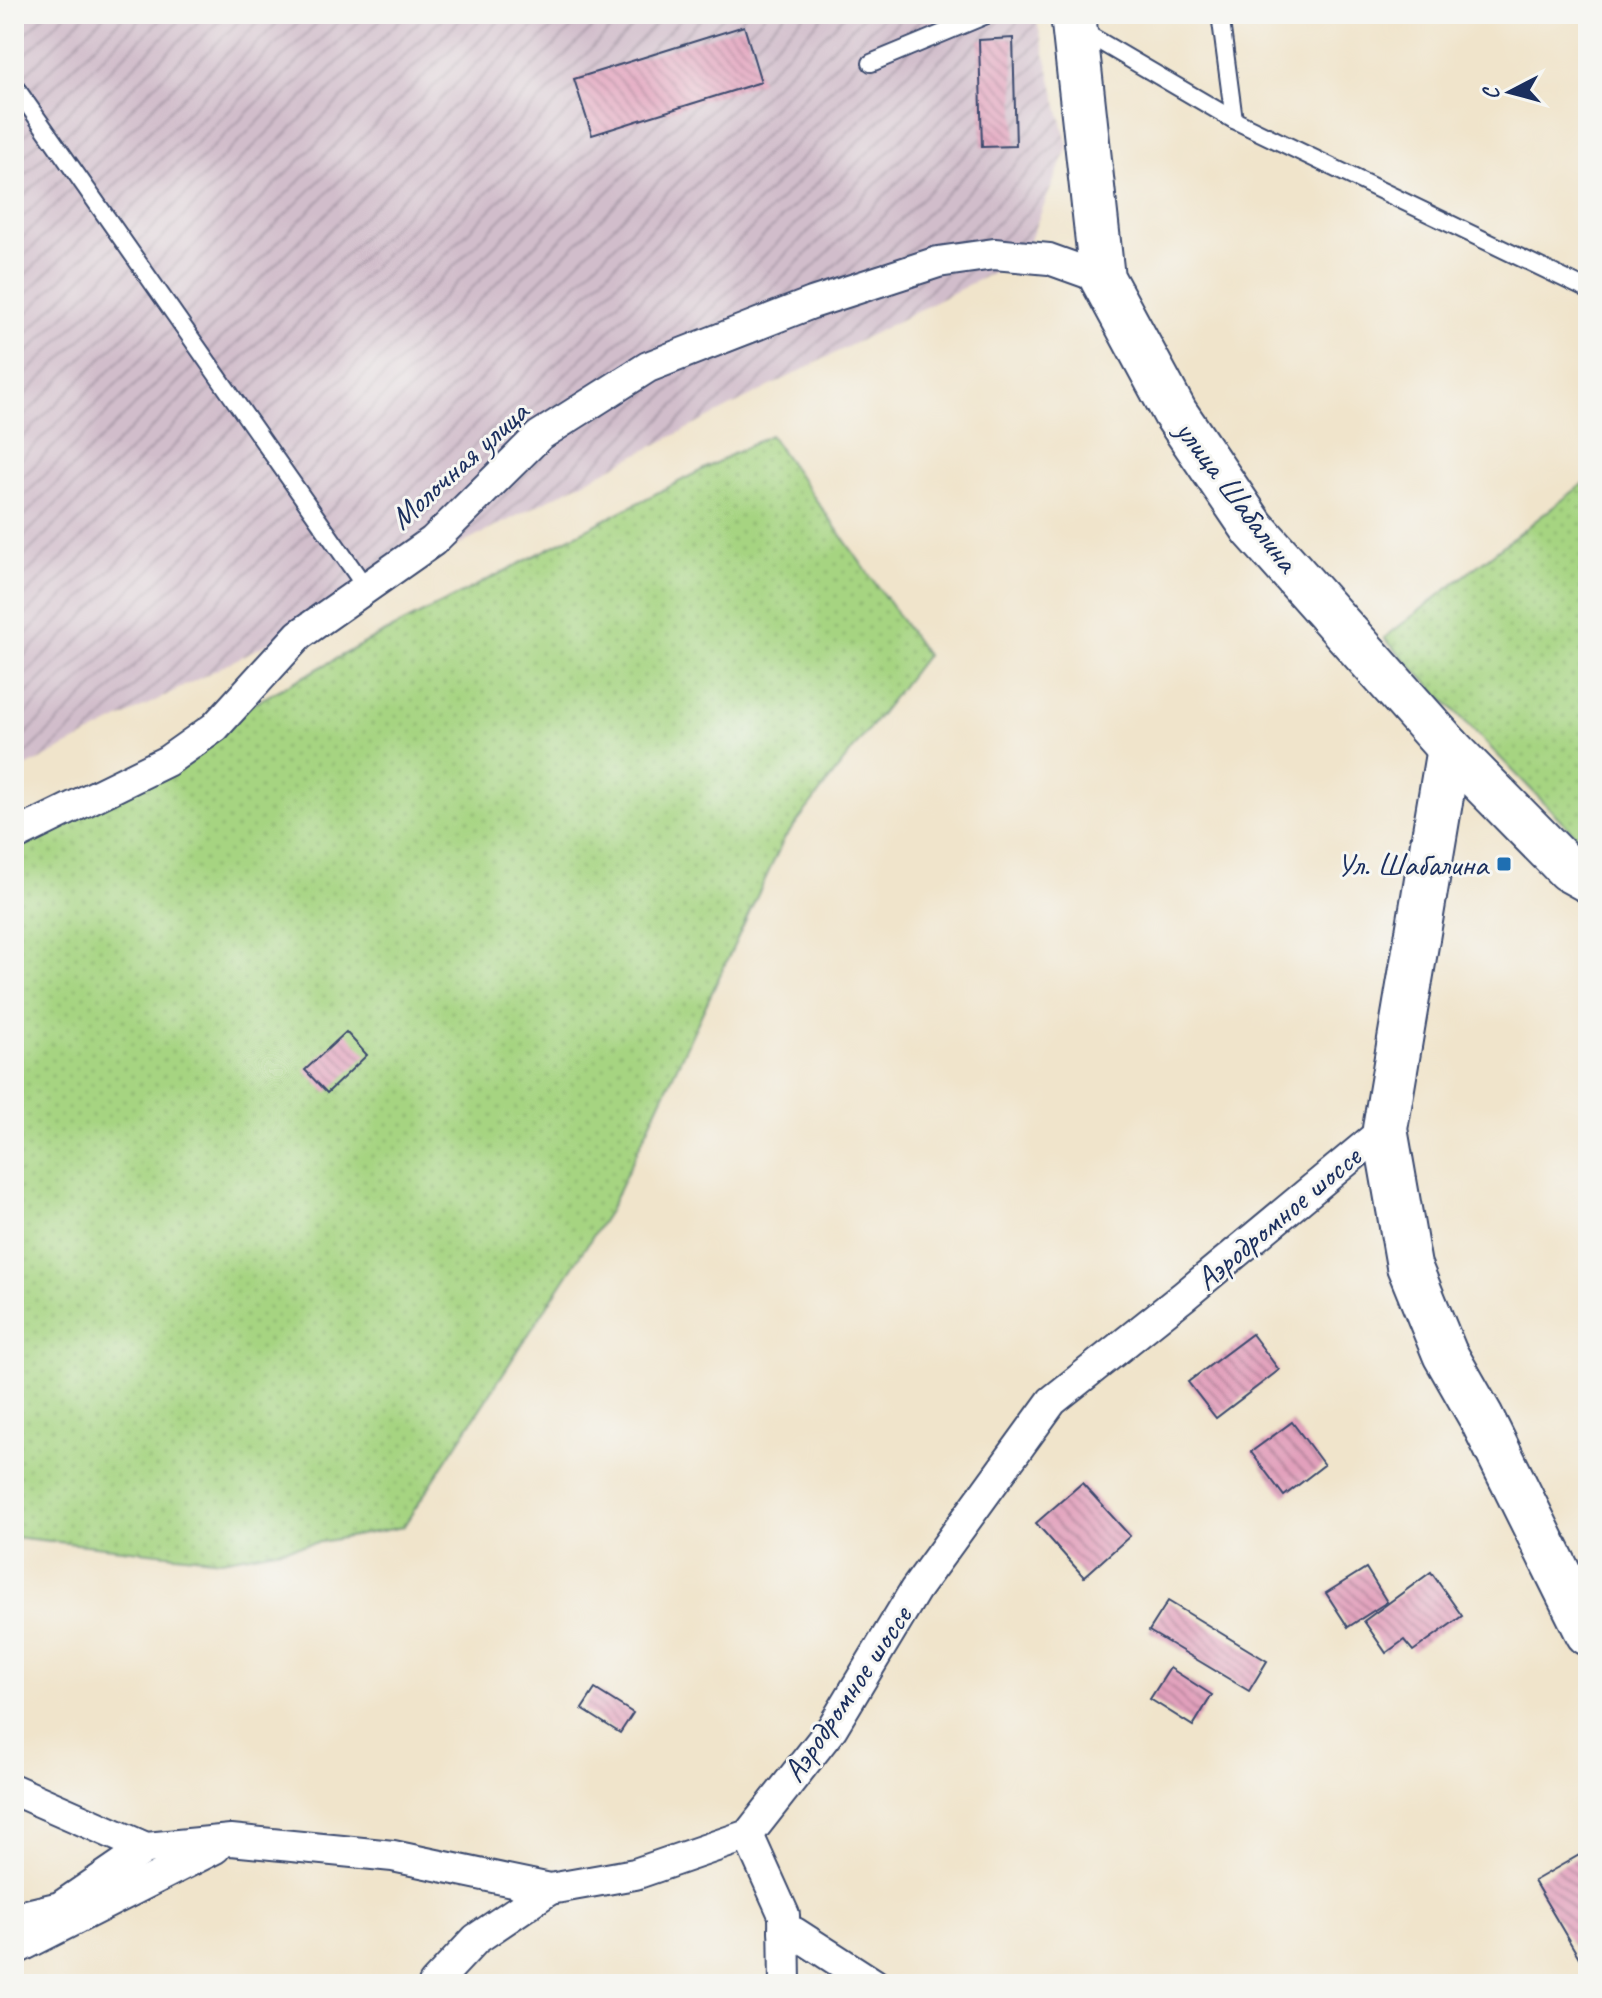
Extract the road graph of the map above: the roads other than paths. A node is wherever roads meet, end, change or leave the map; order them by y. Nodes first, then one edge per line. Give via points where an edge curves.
1 (989, 14) edge
2 (1220, 14) edge
3 (1073, 20) edge
4 (871, 63) dead end
5 (14, 85) edge
6 (1234, 120) junction
7 (1102, 278) junction
8 (1588, 290) edge
9 (366, 588) junction
10 (1449, 748) junction
11 (14, 836) edge
12 (1588, 880) edge
13 (1385, 1129) junction
14 (1588, 1633) edge
15 (14, 1790) edge
16 (748, 1835) junction
17 (231, 1840) junction
18 (146, 1848) junction
19 (550, 1889) junction
20 (14, 1918) edge
21 (784, 1930) junction
22 (14, 1950) edge
23 (434, 1984) edge
24 (785, 1984) edge
25 (874, 1984) edge

1 - 4 lane
2 - 6 lane
3 - 6 lane
3 - 7 main road, улица Шабалина
5 - 9 lane
6 - 8 lane
7 - 9 street, Молочная улица via 1049,259 994,254 938,262 812,303 648,367 539,436 433,541
7 - 10 main road, улица Шабалина via 1175,413 1253,528
9 - 11 street, Молочная улица via 299,635 215,727 167,761
10 - 12 main road, улица Шабалина via 1568,869
10 - 13 main road, Аэродромное шоссе
13 - 14 main road, Аэродромное шоссе via 1409,1266 1445,1354
13 - 16 street, Аэродромное шоссе via 1052,1401 915,1590 832,1728
15 - 18 street
16 - 19 street via 635,1874
16 - 21 street via 784,1915
17 - 18 street
17 - 19 street via 393,1856
17 - 22 street
18 - 20 street via 60,1907
19 - 23 street via 476,1939
21 - 24 street
21 - 25 street

